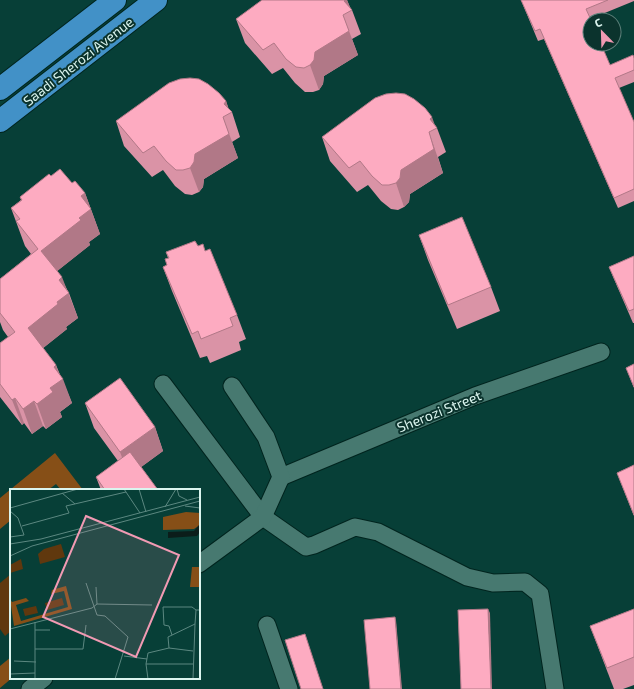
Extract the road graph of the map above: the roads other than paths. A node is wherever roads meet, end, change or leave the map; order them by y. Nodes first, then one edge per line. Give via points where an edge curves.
1 (115, 0) edge
2 (156, 0) edge
3 (0, 89) edge
4 (0, 121) edge
5 (600, 352) dead end
6 (163, 384) dead end
7 (232, 386) dead end
8 (281, 477) junction
9 (263, 517) junction
10 (200, 563) edge
11 (267, 625) dead end
12 (43, 679) edge
13 (30, 689) edge
14 (289, 689) edge
15 (555, 689) edge

1 - 3 highway, Saadi Sherozi Avenue
2 - 4 highway, Saadi Sherozi Avenue
5 - 8 lane, Sherozi Street via 474,396
6 - 9 lane
7 - 8 lane via 266,437
8 - 9 lane
9 - 10 lane
9 - 15 lane via 306,547 355,527 378,532 467,577 492,583 525,582 540,594
11 - 14 lane
12 - 13 lane

